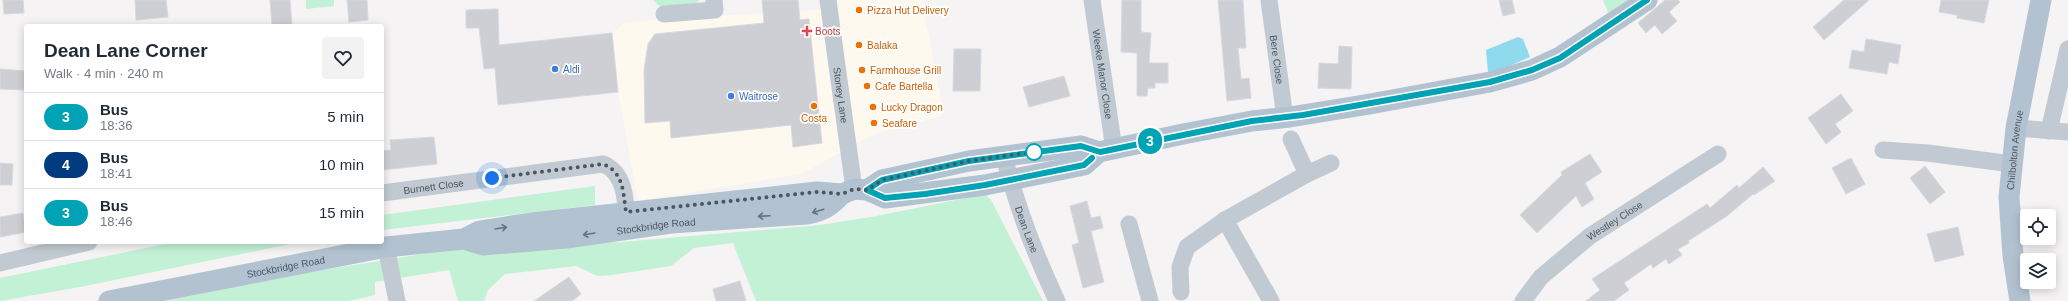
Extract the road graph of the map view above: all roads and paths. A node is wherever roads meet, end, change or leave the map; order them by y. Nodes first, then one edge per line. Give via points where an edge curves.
1 (714, 0) edge
2 (828, 0) edge
3 (1092, 0) edge
4 (1269, 0) edge
5 (1647, 0) edge
6 (2041, 0) edge
7 (664, 14) dead end
8 (2068, 49) edge
9 (1285, 118) junction
10 (2016, 128) junction
11 (2049, 131) junction
12 (2068, 132) edge
13 (1291, 139) dead end
14 (1107, 150) junction
15 (1883, 150) dead end
16 (1718, 154) dead end
17 (1004, 156) junction
18 (1331, 163) dead end
19 (2012, 164) junction
20 (1307, 174) junction
21 (1010, 180) junction
22 (854, 191) junction
23 (384, 193) edge
24 (627, 220) junction
25 (1225, 220) junction
26 (1130, 224) dead end
27 (60, 245) edge
28 (386, 247) junction
29 (0, 263) edge
30 (1182, 292) dead end
31 (109, 301) edge
32 (397, 301) edge
33 (1057, 301) edge
34 (1150, 301) edge
35 (1271, 301) edge
36 (1522, 301) edge
37 (2020, 301) edge

1 - 7 street via 715,10
2 - 22 street, Stoney Lane
3 - 14 street, Weeke Manor Close
4 - 9 street, Bere Close
5 - 9 main road, Stockbridge Road via 1560,58 1532,70 1482,83
6 - 10 main road, Chilbolton Avenue
8 - 11 street
9 - 14 main road, Stockbridge Road via 1252,121
10 - 11 street
10 - 19 main road, Chilbolton Avenue
11 - 12 street
13 - 20 street
14 - 17 main road, Stockbridge Road via 1081,146
14 - 21 main road, Stockbridge Road via 1084,165
15 - 19 street
16 - 36 street, Westley Close via 1590,236 1541,277
17 - 21 street, Dean Lane
17 - 22 main road, Stockbridge Road via 882,180
18 - 20 street
19 - 37 main road, Chilbolton Avenue via 2009,204
20 - 25 street
21 - 22 main road, Stockbridge Road via 885,198
21 - 33 street, Dean Lane via 1035,254
22 - 24 main road, Stockbridge Road via 820,212 670,223
23 - 24 street, Burnett Close via 603,164 617,174 623,187
24 - 28 main road, Stockbridge Road via 480,231 464,239
25 - 30 street via 1187,247 1180,267
25 - 35 street
26 - 34 street
27 - 29 street
28 - 31 main road, Stockbridge Road
28 - 32 street

